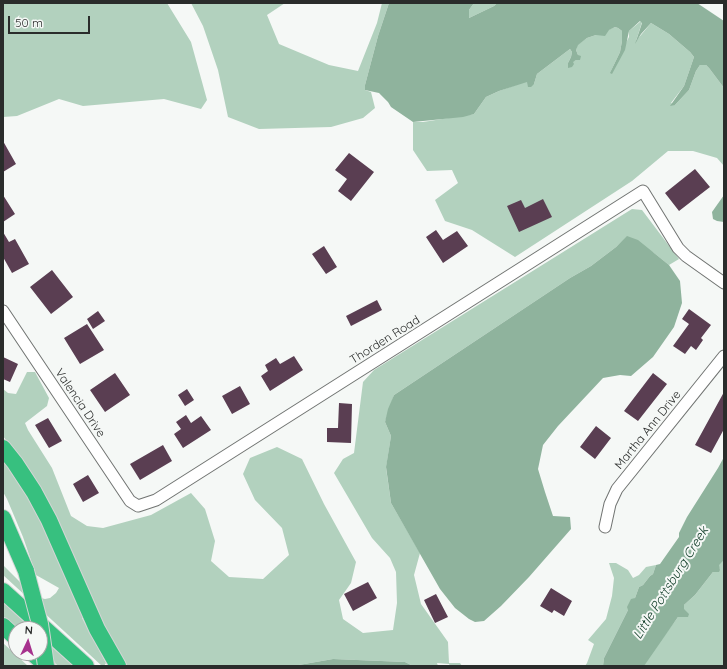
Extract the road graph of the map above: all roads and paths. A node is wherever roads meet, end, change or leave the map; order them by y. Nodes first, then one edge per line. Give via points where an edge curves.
1 (724, 283) edge
2 (3, 311) edge
3 (724, 356) edge
4 (3, 448) edge
5 (138, 506) joint
6 (3, 518) edge
7 (605, 526) dead end
8 (3, 590) edge
9 (46, 666) edge
10 (86, 666) edge
11 (118, 666) edge

1 - 5 street, Thorden Road via 678,248 643,191 156,500
2 - 5 street, Valencia Drive via 130,501
3 - 7 street, Martha Ann Drive via 618,489 610,504
4 - 11 highway via 34,492 49,520 96,629
6 - 9 highway, bridge via 26,570 40,624
8 - 10 highway

